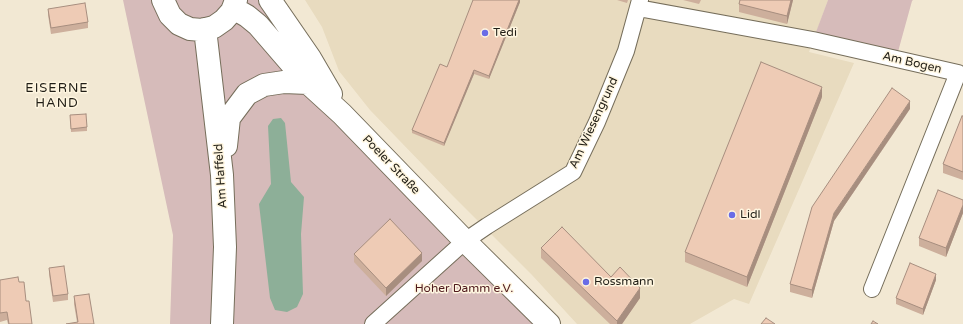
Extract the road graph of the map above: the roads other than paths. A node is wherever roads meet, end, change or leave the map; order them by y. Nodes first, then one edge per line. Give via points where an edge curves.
1 (164, 0) edge
2 (270, 0) edge
3 (234, 4) edge
4 (640, 4) edge
5 (205, 29) junction
6 (308, 83) junction
7 (342, 114) junction
8 (222, 175) junction
9 (465, 241) junction
10 (872, 289) dead end
11 (222, 324) edge
12 (373, 324) edge
13 (549, 324) edge

1 - 5 main road via 170,15 179,24 190,29
2 - 7 main road via 310,58
3 - 5 main road via 224,20 214,27
3 - 6 main road, Poeler Straße via 258,25
4 - 9 street, Am Wiesengrund via 626,51 573,172
4 - 10 street, Am Bogen via 958,73
5 - 8 main road, Am Haffeld
6 - 7 main road, Poeler Straße
6 - 8 main road via 284,82 264,85 247,94 229,118
7 - 9 main road, Poeler Straße
8 - 11 main road, Am Haffeld via 225,248
9 - 12 street, Am Wiesengrund
9 - 13 main road, Poeler Straße

